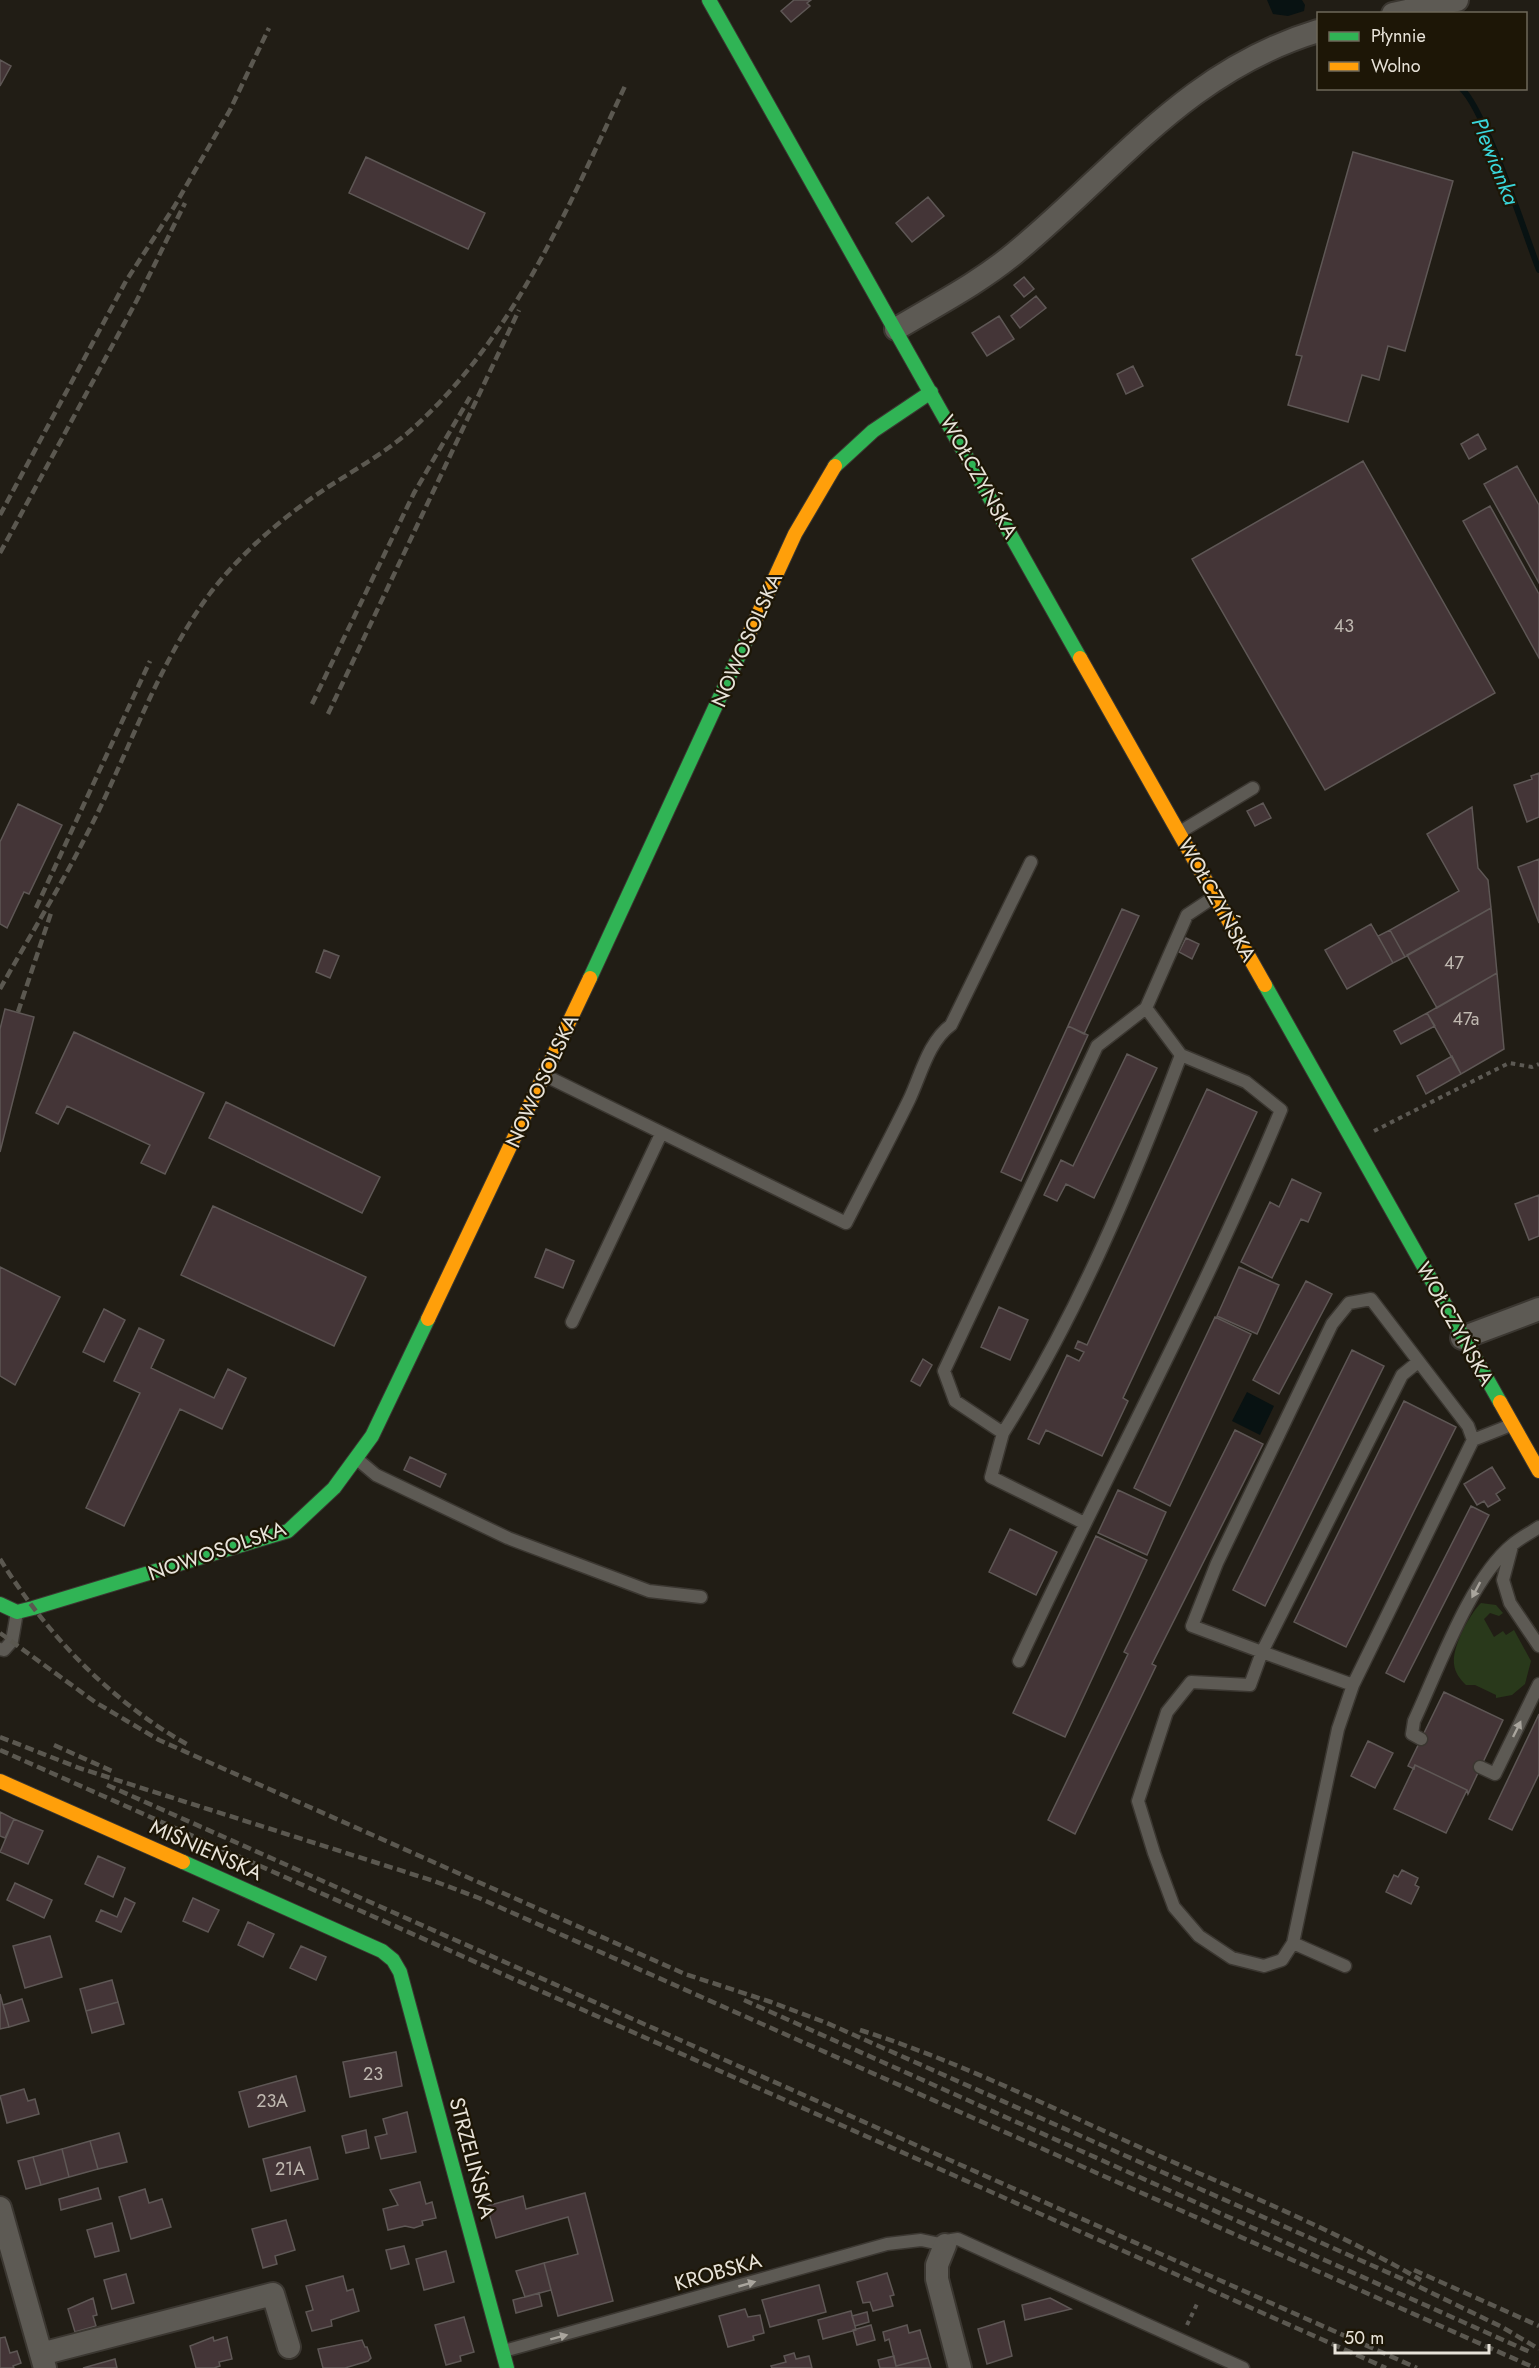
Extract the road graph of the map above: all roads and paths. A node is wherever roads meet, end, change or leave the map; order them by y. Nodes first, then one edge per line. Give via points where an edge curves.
1 (709, 0) edge
2 (1457, 0) edge
3 (1402, 12) edge
4 (1317, 31) edge
5 (896, 329) junction
6 (932, 392) junction
7 (1253, 788) dead end
8 (1179, 832) junction
9 (1031, 862) dead end
10 (1215, 896) junction
11 (1146, 1008) junction
12 (1180, 1055) junction
13 (1539, 1064) edge
14 (545, 1076) junction
15 (661, 1134) junction
16 (1352, 1141) junction
17 (1536, 1310) edge
18 (572, 1322) dead end
19 (1462, 1338) junction
20 (1418, 1362) junction
21 (1511, 1425) junction
22 (1004, 1433) junction
23 (1473, 1440) junction
24 (356, 1458) junction
25 (1539, 1471) edge
26 (1084, 1523) junction
27 (1539, 1527) edge
28 (1512, 1544) junction
29 (701, 1597) dead end
30 (0, 1604) edge
31 (17, 1612) junction
32 (1539, 1646) edge
33 (0, 1649) edge
34 (1262, 1652) junction
35 (1019, 1661) dead end
36 (1539, 1684) edge
37 (1353, 1685) junction
38 (1421, 1739) dead end
39 (1480, 1767) dead end
40 (0, 1781) edge
41 (1293, 1943) junction
42 (393, 1960) joint
43 (1345, 1966) dead end
44 (0, 2208) edge
45 (4, 2242) edge
46 (945, 2245) junction
47 (1197, 2304) dead end
48 (1184, 2332) dead end
49 (289, 2348) dead end
50 (503, 2351) junction
51 (43, 2361) edge
52 (507, 2368) edge
53 (960, 2368) edge
54 (1243, 2368) edge

1 - 5 street, WOŁCZYŃSKA
2 - 3 street
4 - 5 street via 1252,56 1199,88 1013,254
5 - 6 street, WOŁCZYŃSKA
6 - 8 street, WOŁCZYŃSKA
6 - 14 street, NOWOSOLSKA via 854,446 817,494
7 - 8 lane
8 - 10 street, WOŁCZYŃSKA
9 - 15 lane via 951,1025 940,1033 930,1052 846,1223
10 - 11 lane via 1187,915
10 - 16 street, WOŁCZYŃSKA
11 - 12 lane
11 - 22 lane via 1097,1046 944,1371 955,1401
12 - 22 lane via 1128,1191 1043,1370
12 - 26 lane via 1246,1082 1281,1110 1145,1408
13 - 16 path via 1532,1067 1509,1063
14 - 15 lane
14 - 24 street, NOWOSOLSKA via 372,1436
15 - 18 lane
16 - 19 street, WOŁCZYŃSKA
17 - 19 street
19 - 21 street, WOŁCZYŃSKA
20 - 23 lane via 1468,1426
20 - 34 lane via 1402,1375
20 - 34 lane via 1371,1299 1349,1303 1332,1324 1217,1563 1192,1626
21 - 23 lane
21 - 25 street, WOŁCZYŃSKA
22 - 26 lane via 991,1477
23 - 37 lane
24 - 29 lane via 376,1475 508,1538 649,1591
24 - 31 street, NOWOSOLSKA via 334,1488 288,1531
26 - 35 lane
27 - 28 lane
28 - 32 lane via 1503,1580 1505,1588 1510,1604
28 -> 38 lane via 1477,1587 1448,1648 1414,1721 1412,1734
30 - 31 street
31 - 33 lane via 12,1641 4,1650
34 - 37 lane
34 - 41 lane via 1250,1685 1191,1682 1167,1712 1138,1801 1173,1907 1199,1936 1232,1958 1264,1966 1282,1960
39 -> 36 lane via 1496,1774
37 - 41 lane via 1338,1729
40 - 42 street, MIŚNIEŃSKA via 382,1951
41 - 43 lane
42 - 50 street, STRZELIŃSKA via 400,1972
44 - 45 street
45 - 51 street
50 -> 46 lane, KROBSKA via 887,2244 921,2240
46 - 53 street via 937,2265 937,2279
46 - 54 lane, KROBSKA via 958,2239 973,2244
47 - 48 path
49 - 51 street via 273,2294
50 - 52 street, STRZELIŃSKA

